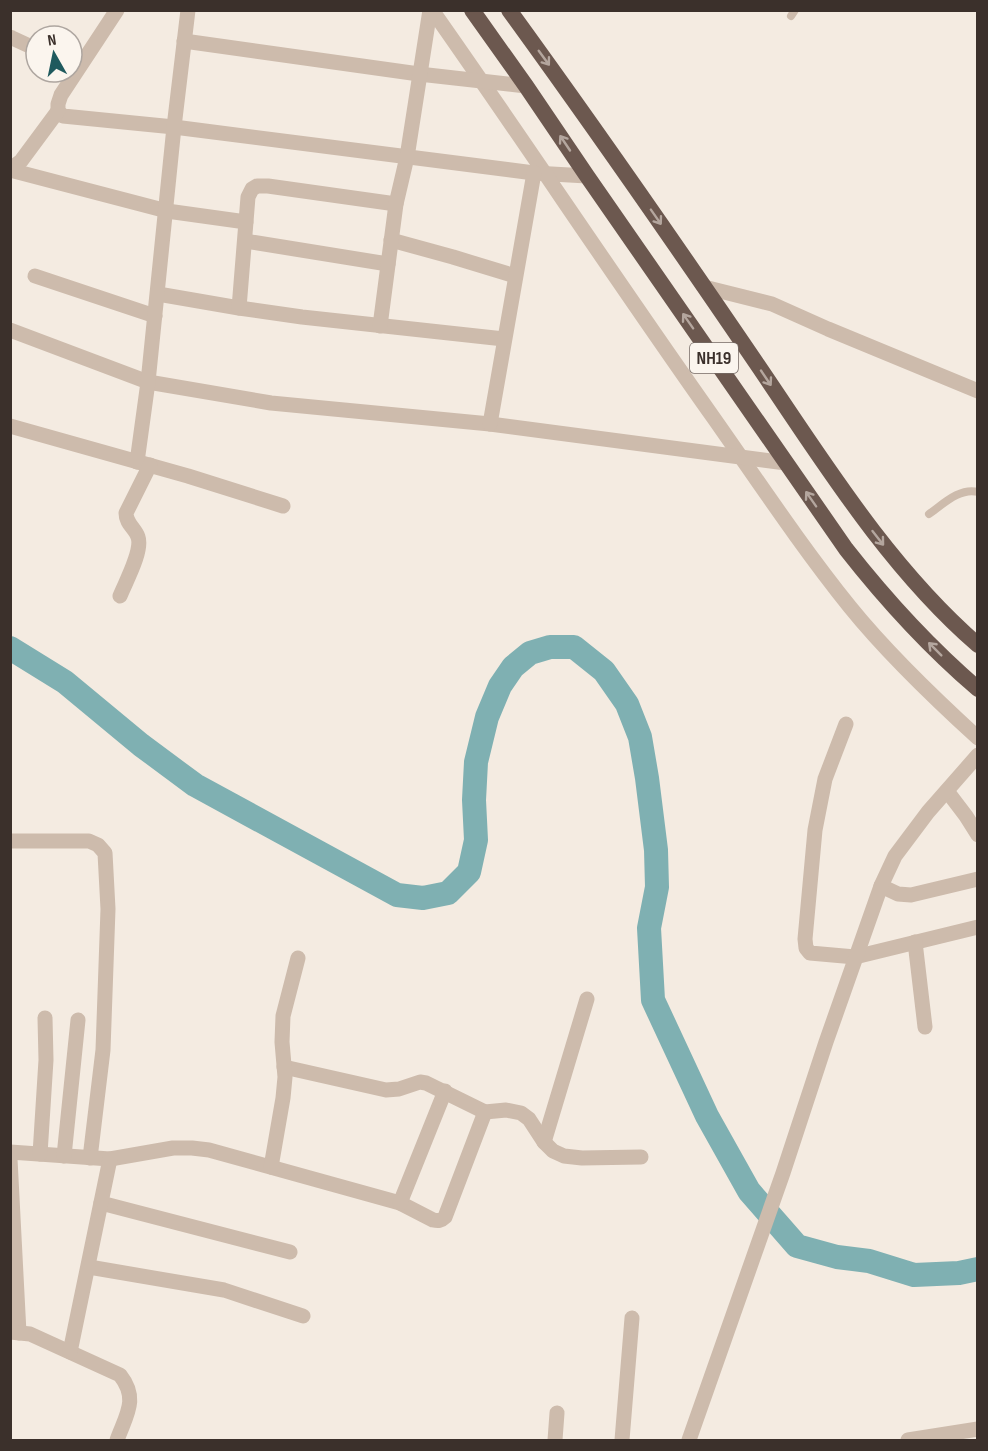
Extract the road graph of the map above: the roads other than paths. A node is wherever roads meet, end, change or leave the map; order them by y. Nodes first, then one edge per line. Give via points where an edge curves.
1 (117, 10) edge
2 (188, 10) edge
3 (431, 10) edge
4 (472, 10) edge
5 (509, 10) edge
6 (10, 36) edge
7 (184, 41) junction
8 (24, 43) edge
9 (84, 56) edge
10 (419, 74) junction
11 (482, 81) junction
12 (67, 84) edge
13 (526, 86) junction
14 (58, 111) junction
15 (174, 127) junction
16 (407, 156) junction
17 (10, 169) edge
18 (540, 173) junction
19 (587, 176) junction
20 (396, 204) junction
21 (167, 211) junction
22 (246, 222) junction
23 (391, 240) junction
24 (245, 241) junction
25 (388, 264) junction
26 (35, 276) dead end
27 (515, 276) junction
28 (704, 287) junction
29 (158, 294) junction
30 (239, 309) junction
31 (155, 316) junction
32 (380, 326) junction
33 (10, 330) edge
34 (504, 339) junction
35 (148, 382) junction
36 (978, 391) edge
37 (490, 424) junction
38 (10, 426) edge
39 (741, 457) junction
40 (144, 463) junction
41 (786, 463) junction
42 (978, 492) edge
43 (283, 506) dead end
44 (929, 514) dead end
45 (120, 596) dead end
46 (978, 645) edge
47 (978, 689) edge
48 (846, 724) dead end
49 (978, 738) edge
50 (978, 755) edge
51 (947, 791) junction
52 (978, 835) edge
53 (10, 841) edge
54 (978, 879) edge
55 (880, 886) junction
56 (978, 927) edge
57 (915, 942) junction
58 (855, 957) junction
59 (298, 958) dead end
60 (587, 999) dead end
61 (45, 1018) dead end
62 (78, 1020) dead end
63 (925, 1027) dead end
64 (284, 1067) junction
65 (445, 1091) junction
66 (485, 1112) junction
67 (544, 1142) junction
68 (10, 1152) edge
69 (40, 1154) junction
70 (64, 1156) junction
71 (641, 1157) dead end
72 (90, 1158) junction
73 (10, 1159) edge
74 (110, 1159) junction
75 (271, 1167) junction
76 (101, 1203) junction
77 (400, 1203) junction
78 (290, 1252) dead end
79 (88, 1268) junction
80 (303, 1316) dead end
81 (632, 1318) dead end
82 (15, 1332) edge
83 (70, 1352) junction
84 (557, 1413) dead end
85 (978, 1429) edge
86 (117, 1440) edge
87 (555, 1440) edge
88 (622, 1440) edge
89 (689, 1440) edge
90 (908, 1440) edge

1 - 9 street
2 - 7 street
3 - 10 street
3 - 11 street
4 - 13 highway, NH19
5 -> 28 highway, NH19
6 - 8 street
7 - 10 street
7 - 15 street
10 - 11 street
10 - 16 street
11 - 13 street
11 - 18 street
12 - 14 street
19 -> 13 highway, NH19
14 - 15 street via 63,116
14 - 17 street via 26,156
15 - 16 street
15 - 21 street
16 - 18 street
16 - 20 street
17 - 21 street
18 - 19 street
18 - 27 street
18 - 39 street
41 -> 19 highway, NH19
20 - 22 street via 257,186 248,197
20 - 23 street
21 - 22 street
21 - 29 street
22 - 24 street
23 - 25 street
23 - 27 street
24 - 25 street
24 - 30 street
25 - 32 street
26 - 31 street
27 - 34 street
28 - 36 street via 772,304
28 -> 46 highway, NH19 via 905,572
29 - 30 street
29 - 31 street
30 - 32 street
31 - 35 street
32 - 34 street
33 - 35 street
34 - 37 street
35 - 37 street via 271,403
35 - 40 street
37 - 39 street
38 - 40 street
39 - 41 street
39 - 49 street via 850,608 935,699
40 - 43 street
40 - 45 street via 126,513 140,545
47 -> 41 highway, NH19 via 876,587
42 - 44 lane via 965,491
48 - 58 street via 825,779 815,830 805,939 810,953
50 - 51 street
51 - 52 street
51 - 55 street via 895,856
53 - 72 street via 89,841 105,853 108,909 103,1050
54 - 55 street via 911,895
55 - 58 street
56 - 57 street
57 - 58 street
57 - 63 street
58 - 89 street
59 - 64 street via 283,1016
60 - 67 street
61 - 69 street
62 - 70 street
64 - 65 street via 386,1090 420,1082
64 - 75 street via 283,1098
65 - 66 street
65 - 77 street
66 - 67 street via 521,1113
66 - 77 street via 445,1217 433,1220
67 - 71 street via 564,1156
68 - 69 street
69 - 70 street
70 - 72 street
72 - 74 street
73 - 82 street
74 - 75 street via 192,1148
74 - 76 street
75 - 77 street
76 - 78 street
76 - 79 street
79 - 80 street via 224,1290
79 - 83 street
81 - 88 street
82 - 83 street via 30,1334
83 - 86 street via 120,1375 126,1382 131,1402
84 - 87 street
85 - 90 street

